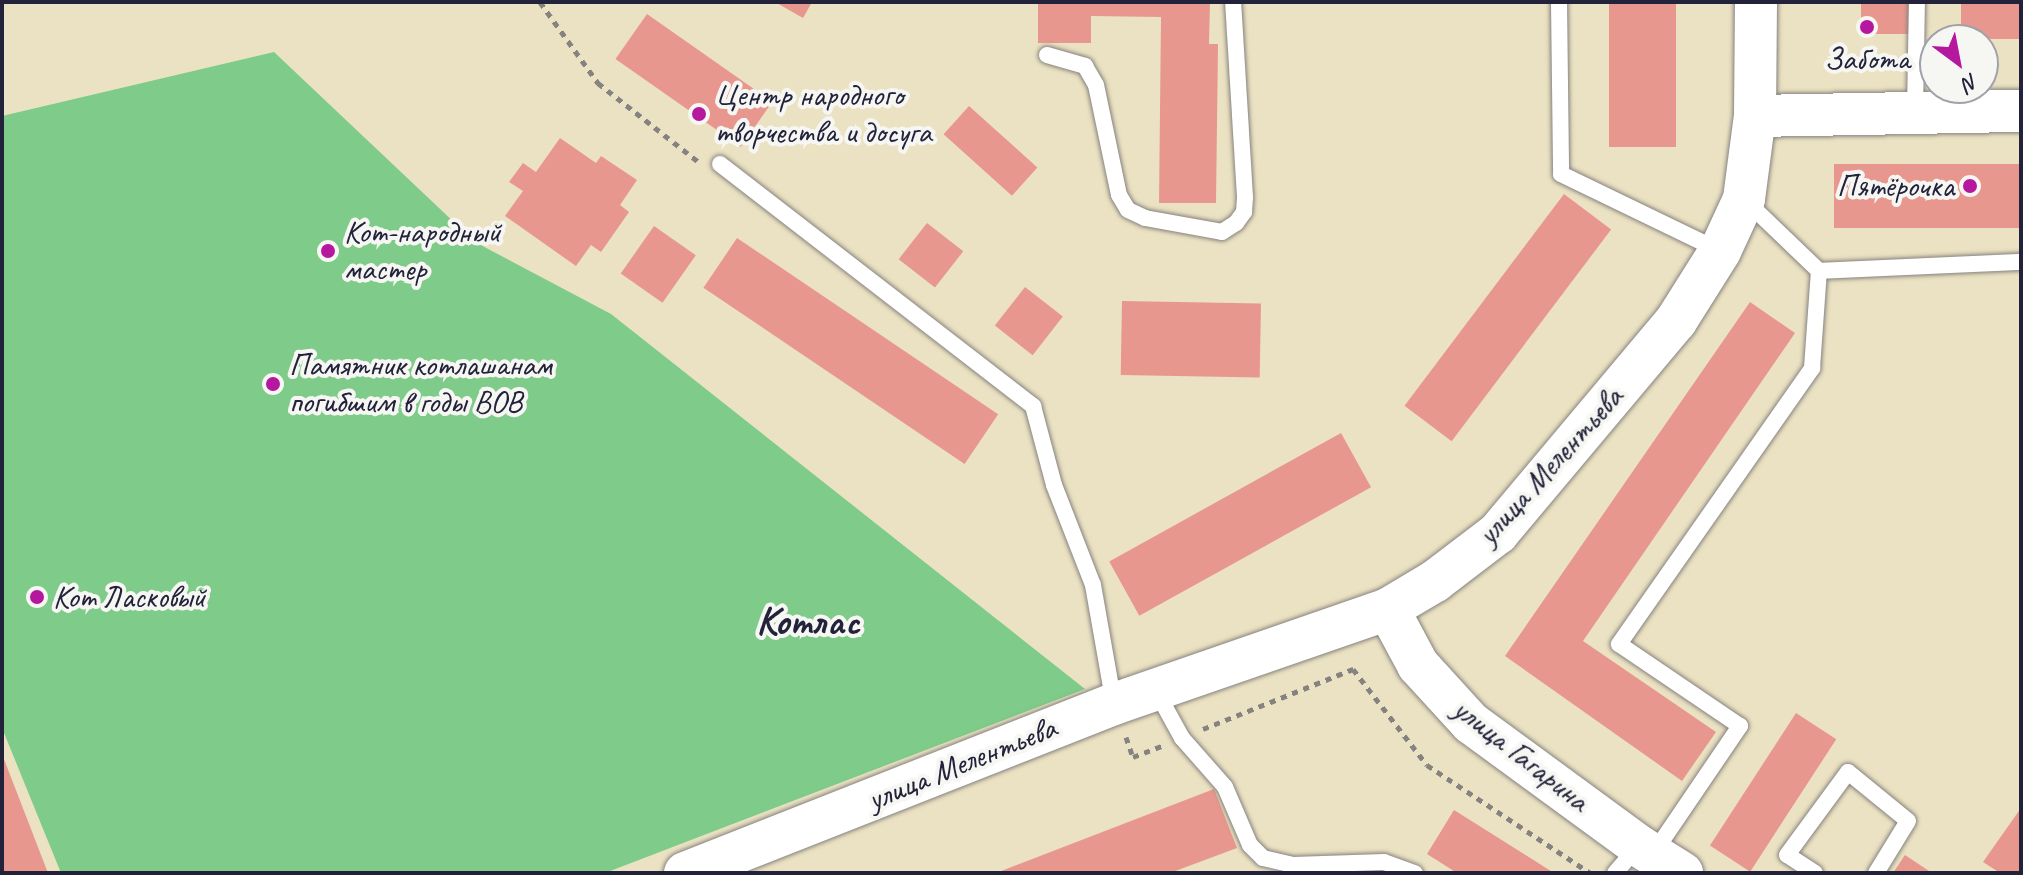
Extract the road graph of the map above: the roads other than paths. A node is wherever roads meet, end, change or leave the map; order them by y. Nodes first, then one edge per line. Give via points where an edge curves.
1 (1233, 2) edge
2 (1559, 2) edge
3 (1756, 2) edge
4 (1917, 2) edge
5 (1047, 55) dead end
6 (2021, 111) edge
7 (1915, 112) junction
8 (1755, 116) junction
9 (720, 164) dead end
10 (1744, 199) junction
11 (1720, 251) junction
12 (2021, 262) edge
13 (1819, 271) junction
14 (1388, 609) junction
15 (1155, 689) junction
16 (1114, 704) junction
17 (1647, 861) edge
18 (685, 873) edge
19 (1415, 873) edge
20 (1815, 873) edge
21 (1876, 873) edge

1 - 5 lane via 1245,197 1244,212 1222,232 1128,210 1119,195 1096,85 1085,66
2 - 11 lane via 1561,174
3 - 8 street, улица Мелентьева
4 - 7 lane
6 - 7 street
7 - 8 street
8 - 10 street, улица Мелентьева
9 - 16 lane via 1033,406 1054,485 1093,585
10 - 11 street, улица Мелентьева
10 - 13 lane
11 - 14 street, улица Мелентьева via 1676,321 1498,533
12 - 13 lane
13 - 17 lane via 1812,368 1619,644 1740,726
14 - 15 street, улица Мелентьева
14 - 17 street, улица Гагарина via 1418,665 1471,723
15 - 16 street, улица Мелентьева
15 - 19 lane via 1182,738 1225,787 1250,845 1263,858 1293,865 1384,862
16 - 18 street, улица Мелентьева
20 - 21 lane via 1787,855 1848,772 1908,821

